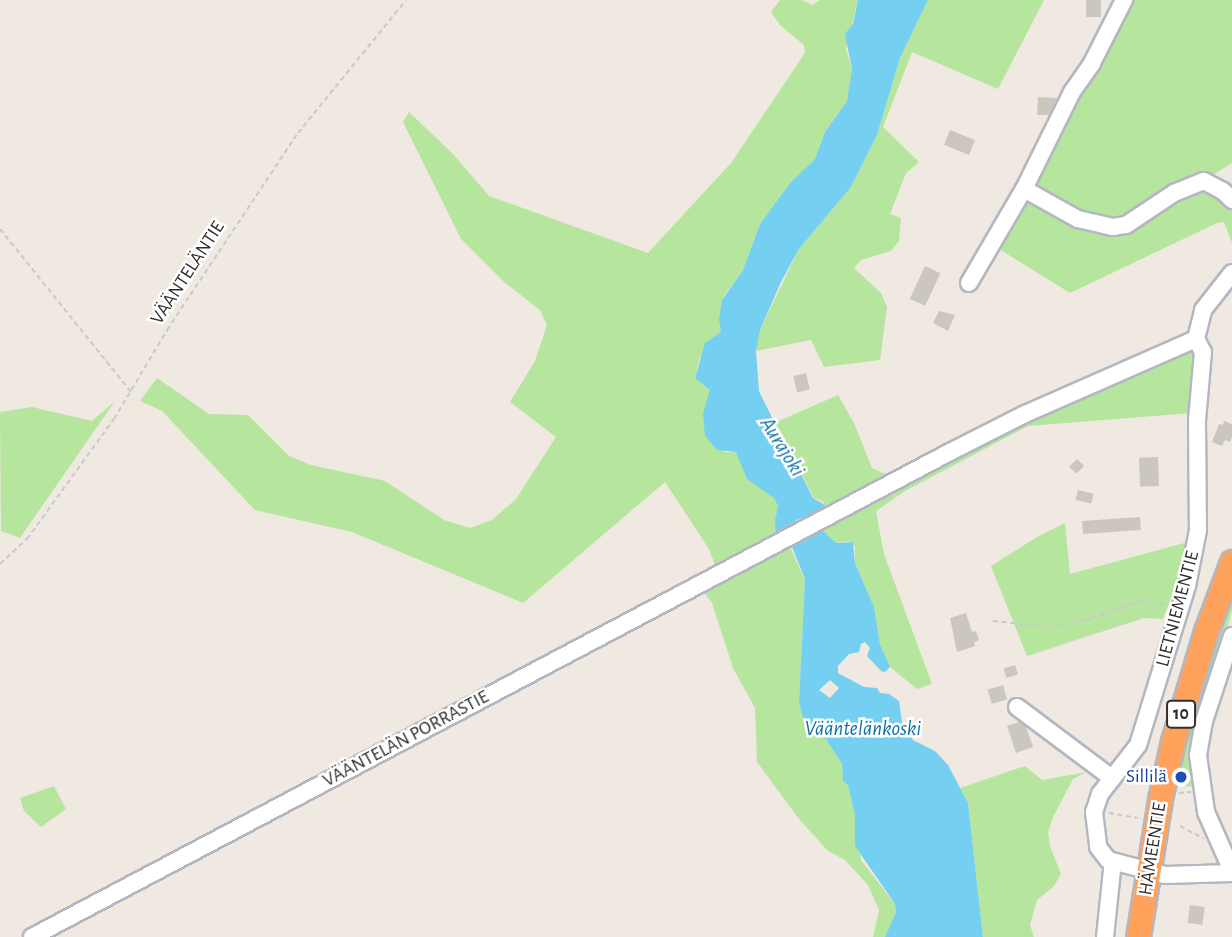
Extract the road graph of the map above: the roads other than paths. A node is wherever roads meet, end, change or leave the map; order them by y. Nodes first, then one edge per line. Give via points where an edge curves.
1 (1124, 0) edge
2 (1024, 189) junction
3 (1232, 200) edge
4 (1232, 273) edge
5 (969, 283) dead end
6 (1196, 339) junction
7 (1232, 562) edge
8 (1232, 636) edge
9 (1017, 707) dead end
10 (1112, 778) junction
11 (1112, 861) junction
12 (1149, 872) junction
13 (1232, 872) edge
14 (32, 937) edge
15 (1105, 937) edge
16 (1138, 937) edge

1 - 2 street
2 - 3 street via 1077,219 1113,227 1126,225 1174,192 1204,181
2 - 5 street
4 - 6 street via 1203,310
6 - 10 street, LIETNIEMENTIE via 1203,352 1196,421 1198,530 1187,586 1138,745
6 - 14 street, VÄÄNTELÄN PORRASTIE via 1025,415
7 - 12 highway, HÄMEENTIE / 10 via 1173,741
8 - 13 street via 1198,755 1206,812
9 - 10 street
10 - 11 street, LIETNIEMENTIE via 1094,812 1098,847
11 - 12 street
11 - 15 street
12 - 13 street
12 - 16 highway, HÄMEENTIE / 10

